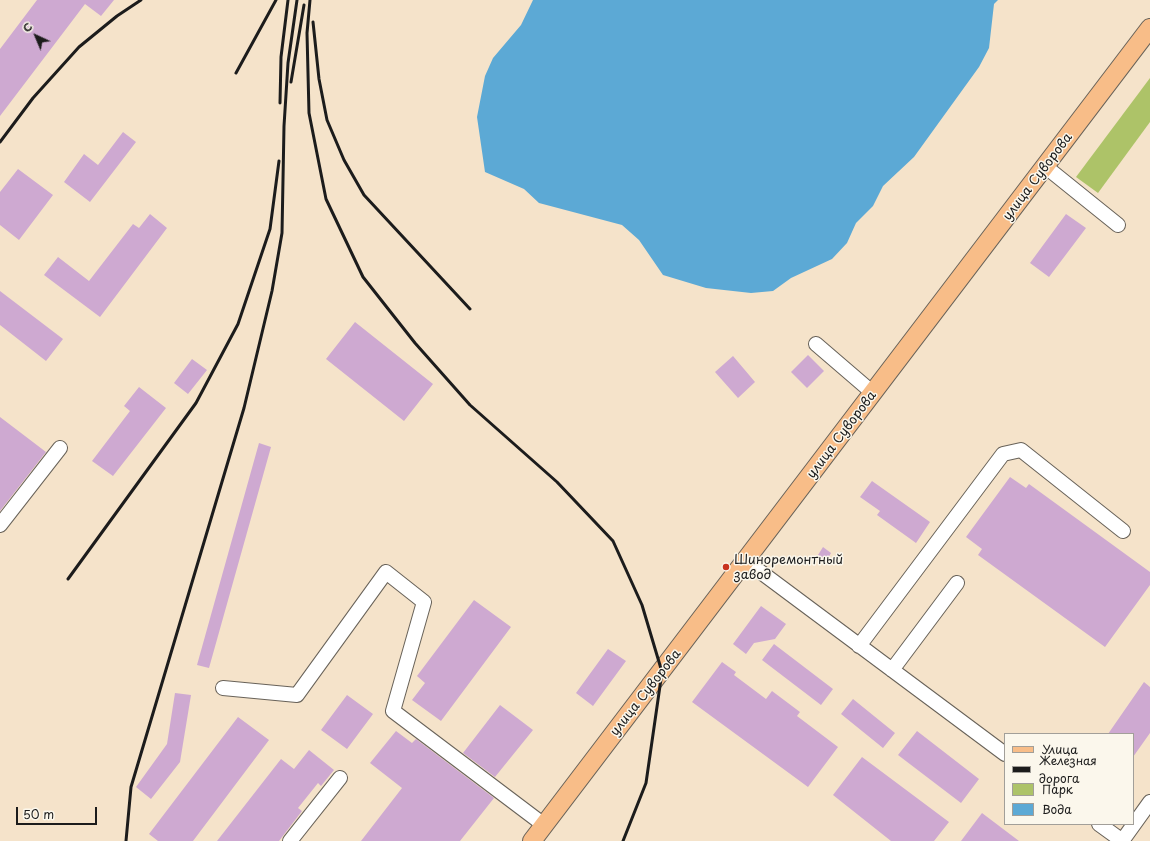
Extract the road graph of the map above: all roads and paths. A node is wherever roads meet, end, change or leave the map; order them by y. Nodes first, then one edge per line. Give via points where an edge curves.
1 (1150, 28) edge
2 (1046, 167) junction
3 (1118, 225) dead end
4 (816, 344) dead end
5 (873, 393) junction
6 (60, 448) dead end
7 (0, 525) edge
8 (1123, 531) dead end
9 (746, 561) junction
10 (958, 583) dead end
11 (859, 646) junction
12 (892, 670) junction
13 (224, 688) dead end
14 (1004, 753) edge
15 (340, 778) dead end
16 (1150, 802) edge
17 (1134, 824) edge
18 (544, 825) junction
19 (1100, 825) edge
20 (1133, 825) edge
21 (290, 841) edge
22 (532, 841) edge
23 (1122, 841) edge

1 - 2 main road, улица Суворова
2 - 3 lane
2 - 5 main road, улица Суворова
4 - 5 lane
5 - 9 main road, улица Суворова
6 - 7 lane
8 - 11 lane via 1022,450 1003,454
9 - 11 lane
9 - 18 main road, улица Суворова
10 - 12 lane
11 - 12 lane
12 - 14 lane
13 - 18 lane via 298,695 386,572 424,602 393,711
15 - 21 lane
16 - 17 lane
18 - 22 main road, улица Суворова
19 - 23 lane
20 - 23 lane

